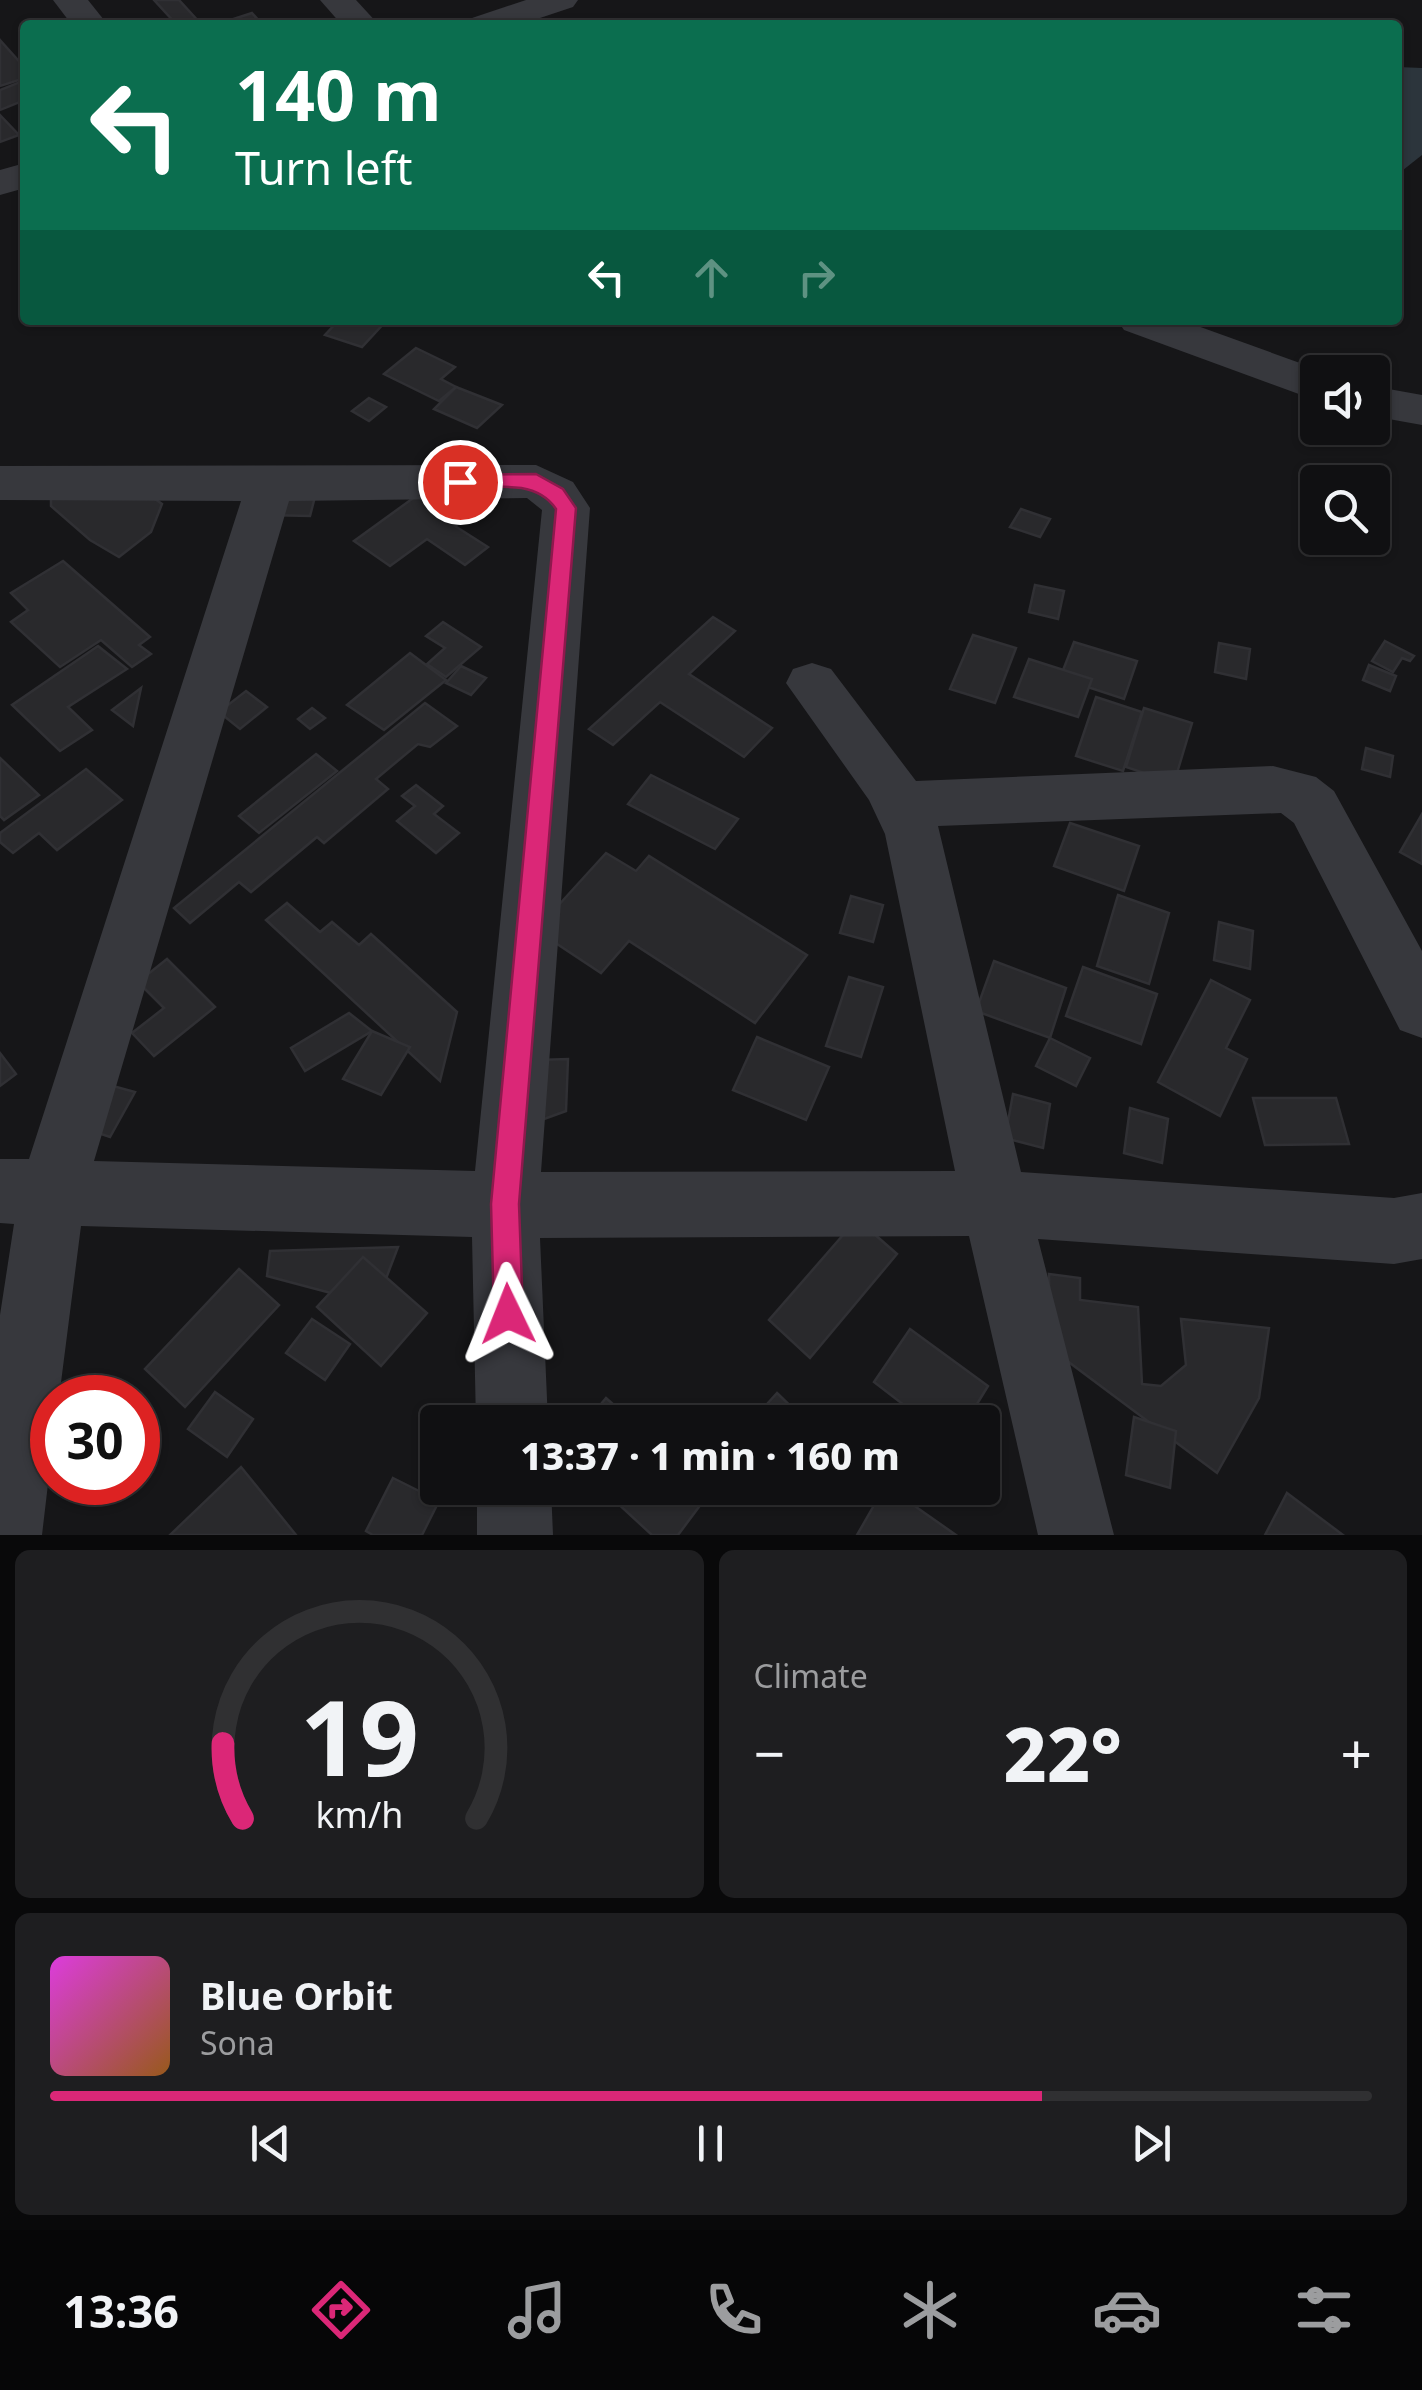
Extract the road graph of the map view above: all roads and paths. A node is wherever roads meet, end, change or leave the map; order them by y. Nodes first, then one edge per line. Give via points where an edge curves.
1 (70, 0) edge
2 (337, 0) edge
3 (561, 0) edge
4 (86, 20) edge
5 (356, 20) edge
6 (499, 20) edge
7 (1153, 325) edge
8 (1300, 379) edge
9 (1390, 404) edge
10 (1422, 410) edge
11 (0, 482) edge
12 (270, 486) junction
13 (812, 683) dead end
14 (899, 805) junction
15 (1422, 1010) edge
16 (26, 1192) edge
17 (995, 1203) junction
18 (505, 1204) junction
19 (1422, 1226) edge
20 (511, 1405) edge
21 (515, 1505) edge
22 (4, 1535) edge
23 (516, 1535) edge
24 (1076, 1535) edge

1 - 4 street
2 - 5 street
3 - 6 street
7 - 8 street
9 - 10 street
11 - 12 street
12 - 16 street
12 - 18 street via 536,481 566,508
13 - 14 street
14 - 15 street via 1296,793 1314,807 1333,839
14 - 17 street via 913,834
16 - 18 street
16 - 22 street
17 - 18 street
17 - 19 street via 1394,1231
17 - 24 street
18 - 20 street
21 - 23 street

